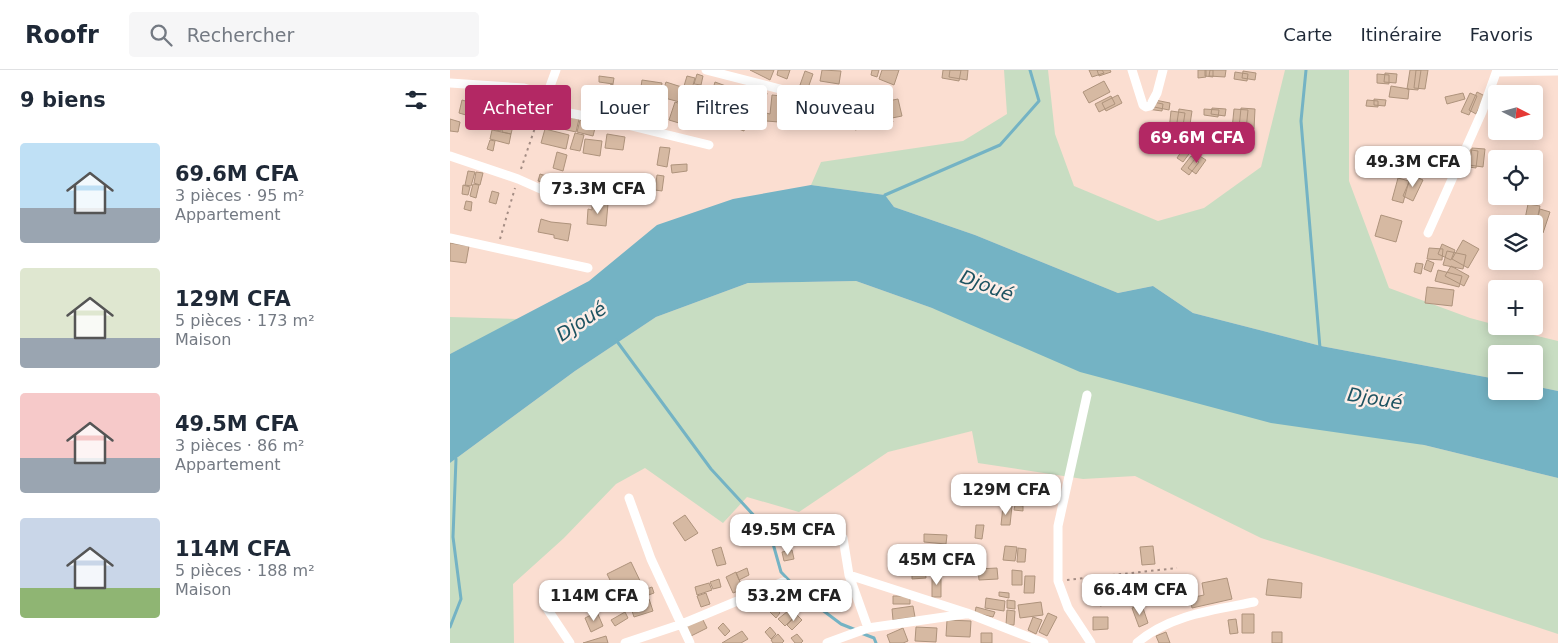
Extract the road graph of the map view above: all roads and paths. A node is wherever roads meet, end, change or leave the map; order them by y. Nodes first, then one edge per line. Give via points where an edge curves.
1 (556, 70) edge
2 (706, 70) edge
3 (1132, 70) edge
4 (1163, 70) edge
5 (1497, 71) edge
6 (1558, 71) edge
7 (450, 83) edge
8 (480, 85) edge
9 (550, 85) edge
10 (777, 88) edge
11 (571, 113) edge
12 (709, 145) dead end
13 (450, 156) edge
14 (632, 189) dead end
15 (1428, 233) dead end
16 (450, 238) edge
17 (588, 268) dead end
18 (1087, 395) dead end
19 (629, 498) dead end
20 (843, 538) dead end
21 (1177, 568) dead end
22 (849, 575) junction
23 (1058, 581) junction
24 (783, 582) dead end
25 (1254, 602) dead end
26 (546, 607) dead end
27 (967, 613) junction
28 (682, 624) junction
29 (868, 628) junction
30 (570, 643) edge
31 (625, 643) edge
32 (690, 643) edge
33 (826, 643) edge
34 (1044, 643) edge
35 (1091, 643) edge
36 (1137, 643) edge

1 - 9 street
2 - 10 street
3 - 4 street via 1146,107 1150,106 1157,93
5 - 6 street
5 - 15 street
7 - 8 street
11 - 12 street
13 - 14 street via 518,179 545,192 566,195
16 - 17 street
18 - 23 street via 1058,526
19 - 28 street via 651,559
20 - 22 street
21 - 23 path
22 - 27 street
22 - 29 street
23 - 35 street via 1068,608
24 - 28 street
25 - 36 street via 1188,616
26 - 30 street
27 - 29 street
27 - 34 street
28 - 31 street
28 - 32 street
29 - 33 street

